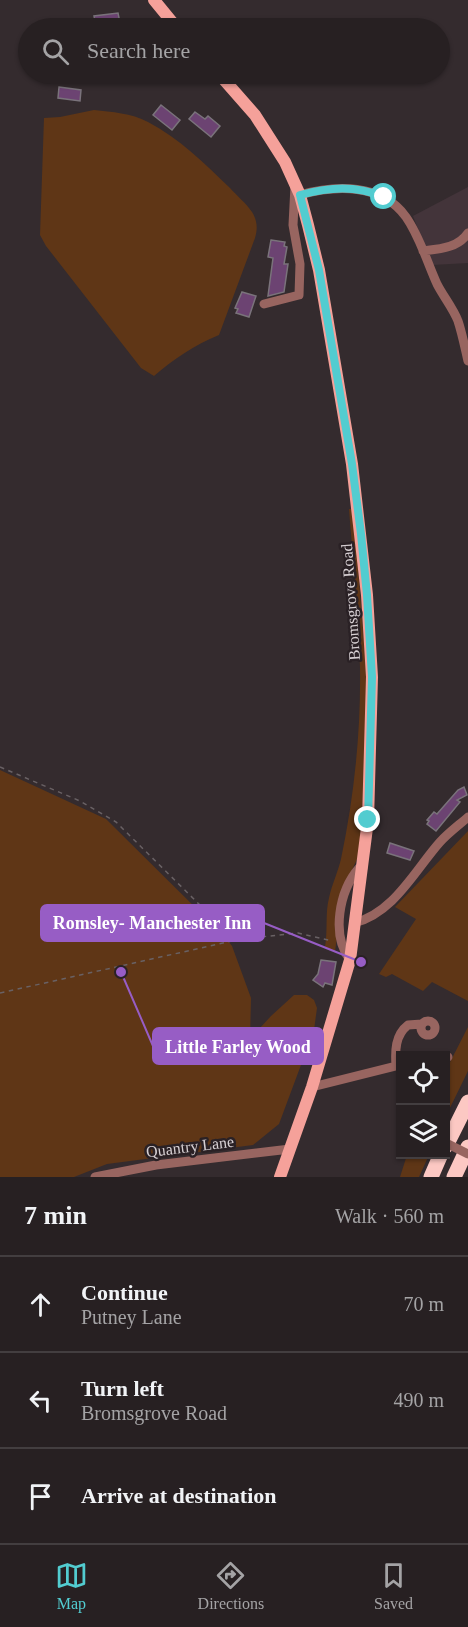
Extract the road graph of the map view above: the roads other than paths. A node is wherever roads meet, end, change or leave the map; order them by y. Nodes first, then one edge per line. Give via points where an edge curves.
1 (154, 0) edge
2 (169, 18) edge
3 (228, 84) edge
4 (298, 189) junction
5 (468, 233) edge
6 (423, 251) junction
7 (264, 304) dead end
8 (468, 361) edge
9 (468, 817) edge
10 (363, 868) junction
11 (354, 922) junction
12 (350, 960) junction
13 (422, 1024) dead end
14 (396, 1057) edge
15 (396, 1066) edge
16 (312, 1087) junction
17 (468, 1102) edge
18 (450, 1136) edge
19 (450, 1146) edge
20 (468, 1147) edge
21 (290, 1149) junction
22 (468, 1154) edge
23 (439, 1159) edge
24 (95, 1177) edge
25 (280, 1177) edge
26 (431, 1177) edge
27 (454, 1177) edge

1 - 2 main road
3 - 4 main road, Bromsgrove Road via 265,129
4 - 6 street via 351,189 384,197 406,216
4 - 7 street via 293,225 300,264 299,295
4 - 10 main road, Bromsgrove Road via 319,270 352,464 367,595 372,728
5 - 6 street via 450,247
6 - 8 street via 457,319
9 - 11 street via 441,841 389,903 365,920
10 - 11 main road, Bromsgrove Road
10 - 12 street via 352,875 342,901 343,951
11 - 12 main road, Bromsgrove Road
12 - 16 main road, Bromsgrove Road
13 - 14 street via 408,1025 400,1034
15 - 16 street
16 - 21 main road, Bromsgrove Road
17 - 18 highway
19 - 22 street, bridge
20 - 27 highway
21 - 24 street, Quantry Lane via 156,1165
21 - 25 main road, Bromsgrove Road
23 - 26 highway

